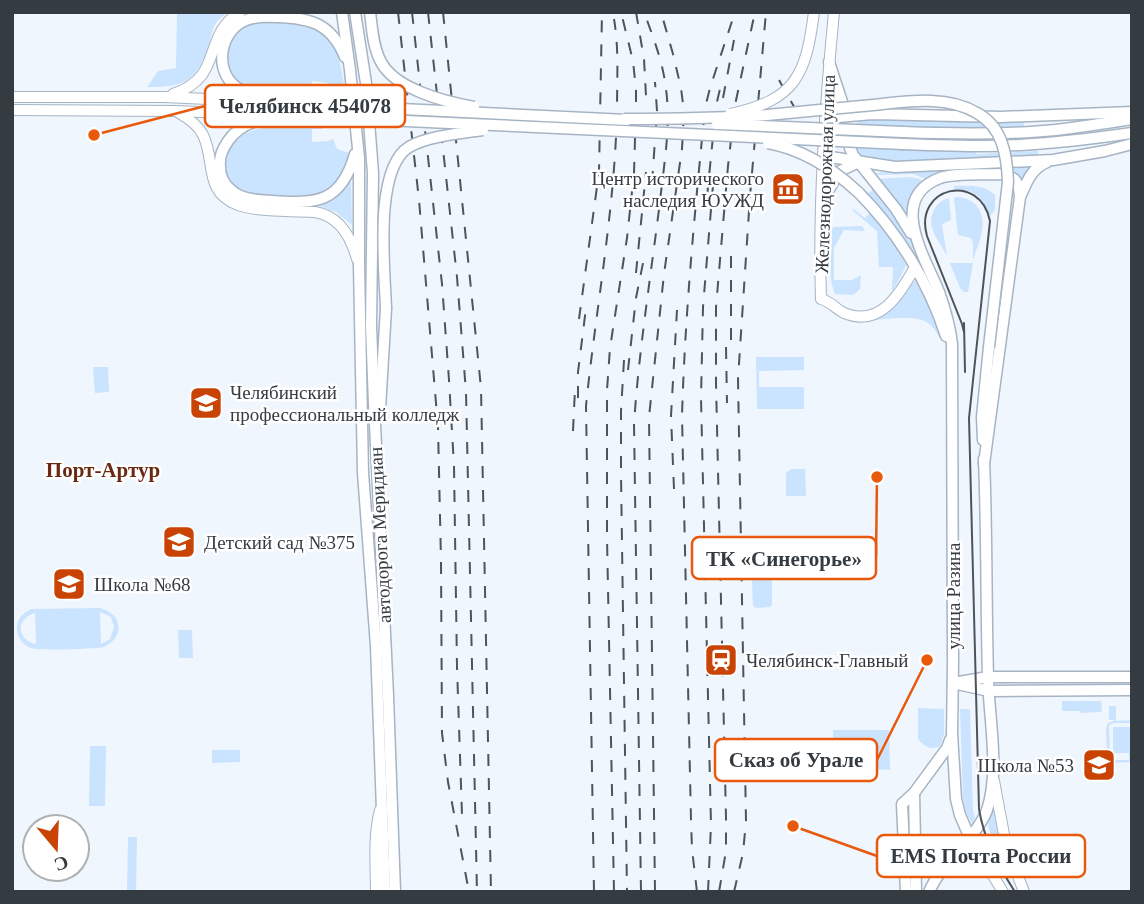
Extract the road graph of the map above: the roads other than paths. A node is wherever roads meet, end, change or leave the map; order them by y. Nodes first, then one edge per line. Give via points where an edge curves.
1 (240, 12) edge
2 (342, 12) edge
3 (355, 12) edge
4 (370, 12) edge
5 (814, 12) edge
6 (834, 12) edge
7 (829, 62) junction
8 (350, 70) junction
9 (12, 97) edge
10 (164, 97) junction
11 (319, 105) junction
12 (12, 110) edge
13 (175, 111) junction
14 (1132, 112) edge
15 (512, 114) junction
16 (846, 116) junction
17 (318, 117) junction
18 (710, 118) junction
19 (826, 118) junction
20 (624, 119) junction
21 (1132, 119) edge
22 (520, 127) junction
23 (1132, 133) edge
24 (678, 134) junction
25 (357, 138) junction
26 (903, 138) junction
27 (1132, 144) edge
28 (824, 156) junction
29 (1053, 160) junction
30 (859, 162) junction
31 (1020, 197) junction
32 (822, 201) junction
33 (917, 241) junction
34 (359, 265) junction
35 (915, 267) junction
36 (951, 352) junction
37 (984, 464) junction
38 (377, 466) junction
39 (988, 677) junction
40 (1132, 677) edge
41 (953, 683) junction
42 (1132, 690) edge
43 (989, 691) junction
44 (951, 734) junction
45 (993, 774) junction
46 (914, 793) junction
47 (381, 803) junction
48 (969, 836) junction
49 (376, 892) edge
50 (385, 892) edge
51 (395, 892) edge
52 (906, 892) edge
53 (916, 892) edge
54 (929, 892) edge
55 (1003, 892) edge
56 (1024, 892) edge

1 - 10 main road via 220,31 200,78
2 - 8 main road, автодорога Меридиан
3 - 38 main road, автодорога Меридиан via 372,156 371,326
4 - 15 main road, bridge via 378,56 396,79 457,103
5 - 18 main road, bridge via 808,52 791,85 764,104
6 - 7 main road, Железнодорожная улица
7 - 16 main road
7 - 19 main road, Железнодорожная улица
8 - 11 main road via 332,35 308,20 255,17 230,33 223,67 235,86 260,96
8 - 25 main road, автодорога Меридиан
9 - 10 main road
10 - 11 main road
11 - 15 main road, bridge
12 - 13 main road
13 - 17 main road
13 - 34 main road via 202,134 213,178 225,198 250,208 327,215 345,230
14 - 16 main road
15 - 20 main road, bridge
16 - 19 main road
16 - 30 main road via 850,148
17 - 22 main road, bridge
17 - 25 main road via 265,119 242,127 220,156 225,184 254,199 320,200 347,175
18 - 20 main road, улица Разина, bridge
18 - 37 main road, улица Разина, bridge via 933,102 962,106 992,125 1005,153 1008,182 982,417
19 - 28 main road, Железнодорожная улица
20 - 26 main road, bridge
21 - 26 main road via 1056,130
22 - 24 main road, bridge
22 - 38 main road, bridge via 426,140 398,158 389,178
23 - 26 main road via 997,146
24 - 26 main road, bridge
24 - 35 main road, bridge via 777,144 827,167 858,192 892,230
25 - 34 main road, автодорога Меридиан
27 - 29 main road
28 - 30 main road
28 - 32 main road, Железнодорожная улица
29 - 30 main road via 895,167
29 - 31 main road via 1035,169
30 - 32 main road via 840,172
30 - 33 main road
31 - 33 main road via 1018,184 1007,175 939,179 921,191 914,204
31 - 37 main road
32 - 35 main road, Железнодорожная улица via 821,299 852,315 876,313 894,301
33 - 36 main road via 944,305
34 - 47 main road, автодорога Меридиан via 363,473 376,646
35 - 36 main road
36 - 41 main road, улица Разина
37 - 39 main road, улица Разина
38 - 51 main road, автодорога Меридиан
39 - 40 main road
39 - 41 main road
39 - 43 main road, улица Разина
41 - 43 main road
41 - 44 main road, улица Разина
42 - 43 main road
43 - 45 main road, улица Разина
44 - 46 main road via 947,748
44 - 48 main road, улица Разина via 956,799
45 - 48 main road, улица Разина via 987,809
45 - 56 main road via 1006,845
46 - 52 main road via 902,804
46 - 53 main road
47 - 49 main road via 376,829
47 - 50 main road, автодорога Меридиан
48 - 54 main road, улица Разина via 936,876
48 - 55 main road

